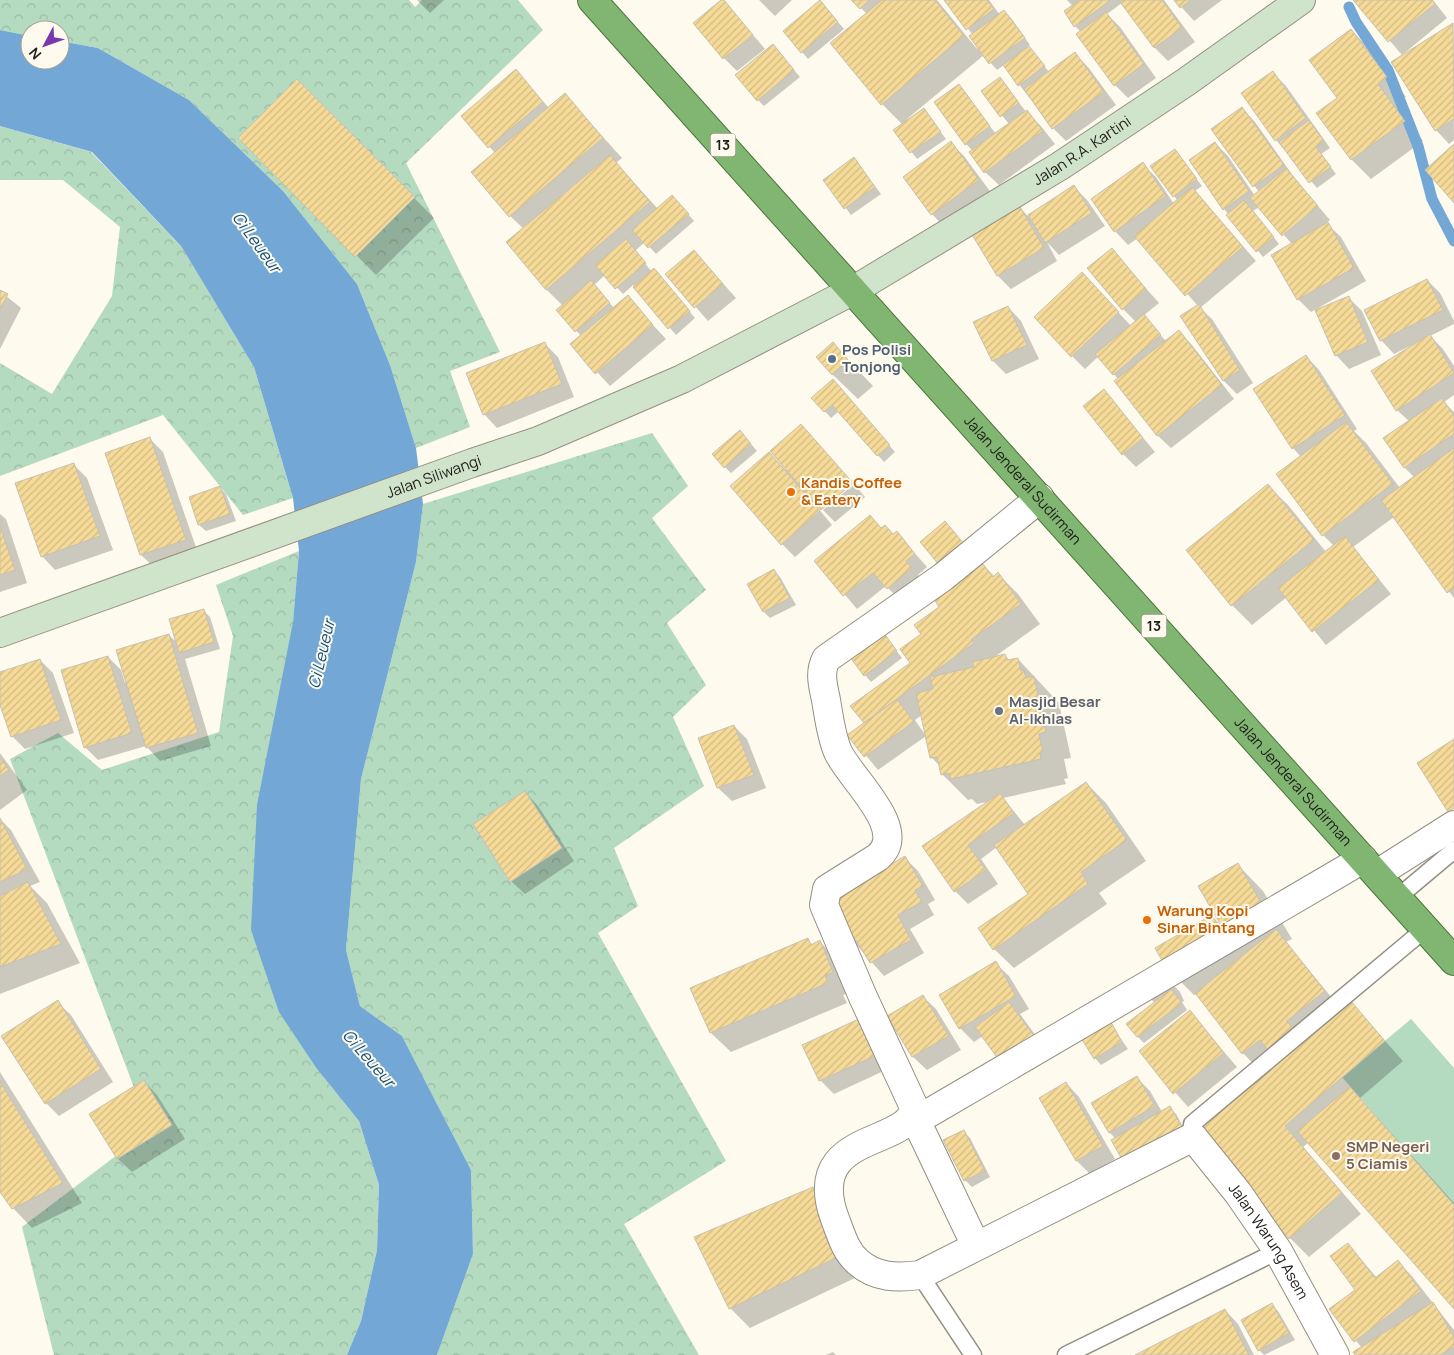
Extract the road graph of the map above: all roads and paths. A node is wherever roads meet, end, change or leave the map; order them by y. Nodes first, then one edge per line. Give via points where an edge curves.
1 (592, 0) edge
2 (1301, 0) edge
3 (854, 290) junction
4 (1040, 498) junction
5 (0, 633) edge
6 (1454, 825) edge
7 (1454, 850) edge
8 (1370, 867) junction
9 (1397, 898) junction
10 (1425, 929) junction
11 (1454, 961) edge
12 (913, 1114) junction
13 (1193, 1137) junction
14 (976, 1246) junction
15 (1278, 1251) junction
16 (920, 1275) junction
17 (974, 1355) edge
18 (1066, 1355) edge
19 (1335, 1355) edge

1 - 3 highway, Jalan Jenderal Sudirman / 13
2 - 3 main road, Jalan R.A. Kartini via 1060,166
3 - 4 highway, Jalan Jenderal Sudirman / 13
3 - 5 main road, Jalan Siliwangi via 682,379 538,441
4 - 8 highway, Jalan Jenderal Sudirman / 13
4 - 12 street via 943,577 826,659 822,669 838,752 878,810 889,836 884,852 827,890 824,904 911,1100
6 - 8 street
7 - 9 lane
8 - 9 highway, Jalan Jenderal Sudirman / 13
8 - 12 street via 929,1113
9 - 10 highway, Jalan Jenderal Sudirman / 13
10 - 11 highway, Jalan Jenderal Sudirman / 13
10 - 13 lane via 1192,1124
12 - 14 street
12 - 16 street via 904,1123 841,1158 832,1170 828,1199 846,1248 858,1262 875,1273 896,1278
13 - 14 street
13 - 15 street, Jalan Warung Asem via 1238,1193
14 - 16 street
15 - 18 lane
15 - 19 street, Jalan Warung Asem
16 - 17 lane

